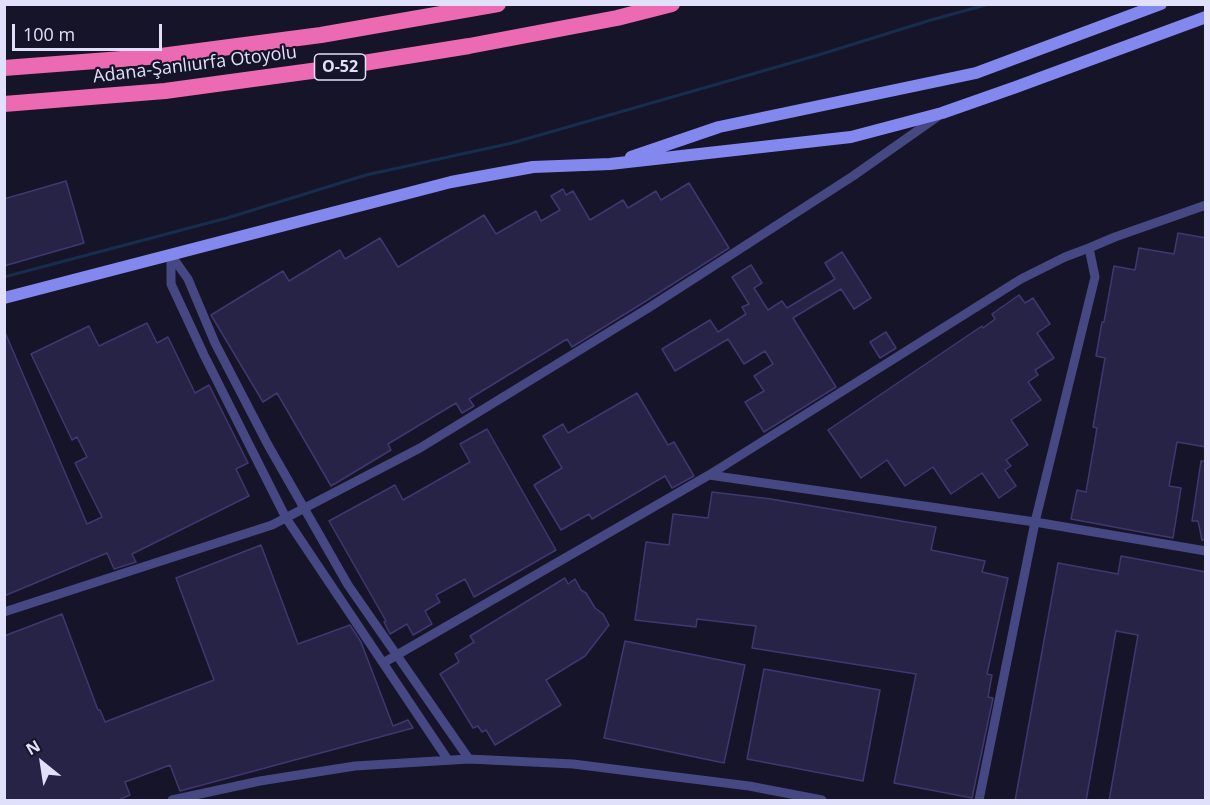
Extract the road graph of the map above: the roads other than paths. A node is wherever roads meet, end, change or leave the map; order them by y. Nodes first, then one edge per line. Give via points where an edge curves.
1 (498, 4) edge
2 (672, 4) edge
3 (1161, 4) edge
4 (1206, 16) edge
5 (4, 68) edge
6 (4, 104) edge
7 (942, 113) junction
8 (610, 164) junction
9 (1206, 205) edge
10 (1089, 248) junction
11 (171, 255) junction
12 (4, 298) edge
13 (709, 475) junction
14 (303, 509) junction
15 (286, 518) junction
16 (1035, 522) junction
17 (1206, 551) edge
18 (4, 612) edge
19 (397, 656) junction
20 (383, 663) junction
21 (469, 759) junction
22 (448, 760) junction
23 (172, 801) edge
24 (822, 801) edge
25 (979, 801) edge

1 - 5 highway, Adana-Şanlıurfa Otoyolu / O-52 via 161,56
2 - 6 highway, Adana-Şanlıurfa Otoyolu / O-52 via 481,44 326,69 165,91
3 - 8 main road via 976,73 719,127
4 - 7 main road
7 - 8 main road via 851,137
7 - 14 street via 853,176 640,313 420,448
8 - 11 main road via 533,167 451,182
9 - 10 street
10 - 13 street via 1021,279
10 - 16 street via 1095,277
11 - 12 main road
11 - 14 street via 188,279 215,343
11 - 15 street via 171,284
13 - 16 street
13 - 19 street
14 - 15 street
14 - 19 street via 348,585
15 - 18 street
15 - 20 street
16 - 17 street
16 - 25 street
19 - 20 street
19 - 21 street
20 - 22 street
21 - 22 street
21 - 24 street via 573,764 749,786
22 - 23 street via 355,766 260,781

